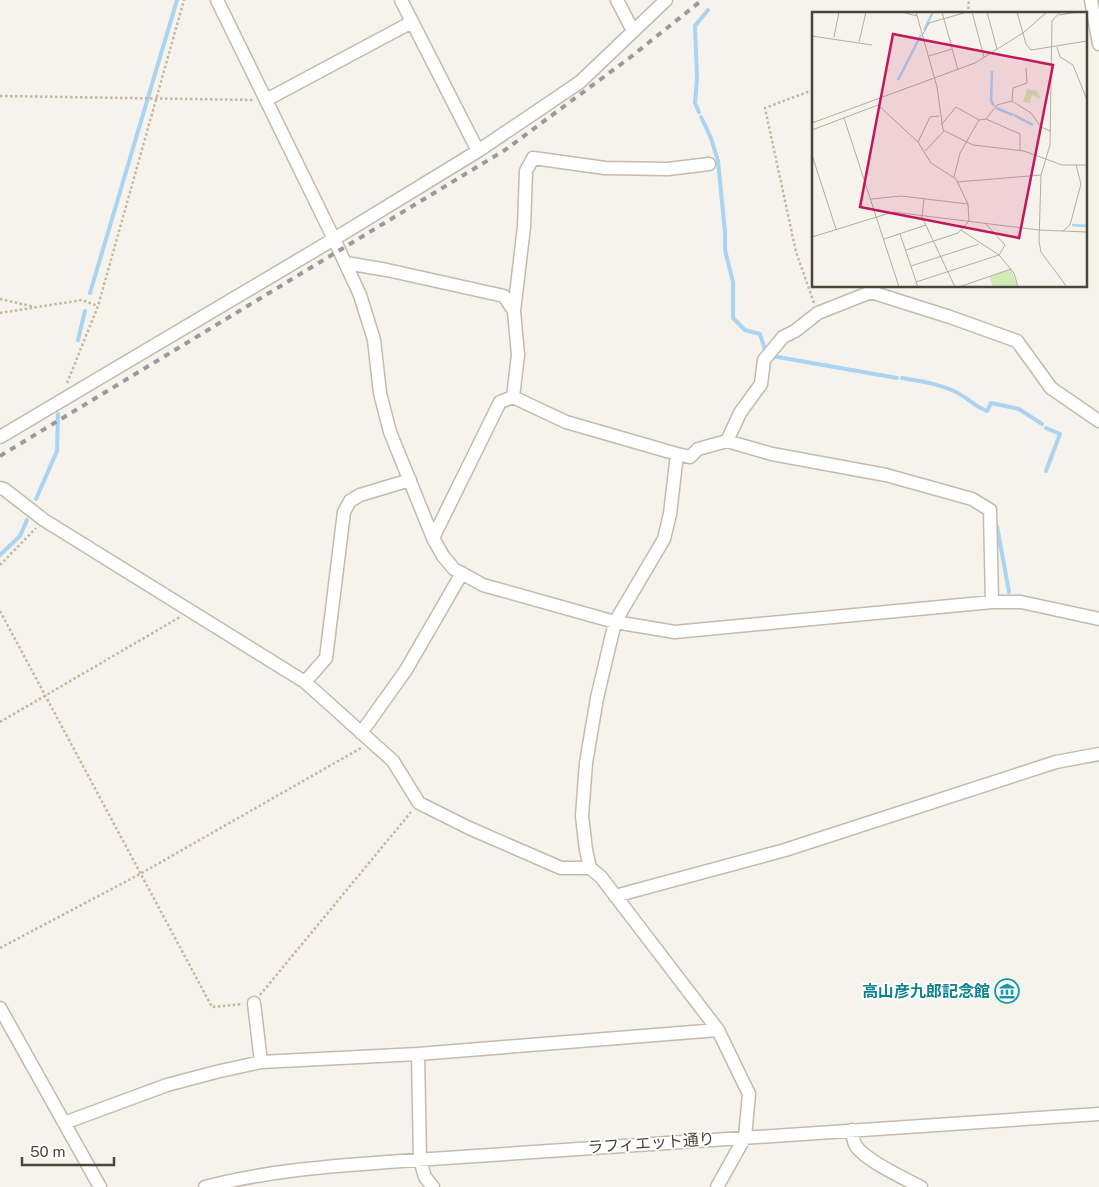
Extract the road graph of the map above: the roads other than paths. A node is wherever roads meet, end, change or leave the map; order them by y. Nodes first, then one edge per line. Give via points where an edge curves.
1 (217, 0) edge
2 (401, 0) edge
3 (617, 0) edge
4 (666, 0) edge
5 (1091, 0) edge
6 (412, 22) junction
7 (632, 31) junction
8 (1099, 44) edge
9 (266, 100) junction
10 (478, 151) junction
11 (709, 164) dead end
12 (334, 239) junction
13 (346, 263) junction
14 (871, 289) edge
15 (514, 311) junction
16 (513, 397) junction
17 (1099, 421) edge
18 (0, 437) edge
19 (727, 441) junction
20 (677, 454) junction
21 (410, 480) junction
22 (0, 488) edge
23 (433, 538) junction
24 (462, 574) junction
25 (992, 602) junction
26 (1099, 619) edge
27 (615, 622) junction
28 (305, 682) junction
29 (361, 733) junction
30 (1099, 754) edge
31 (590, 868) junction
32 (615, 896) junction
33 (254, 1003) road end
34 (0, 1008) edge
35 (718, 1030) junction
36 (418, 1054) junction
37 (260, 1062) junction
38 (1099, 1114) edge
39 (64, 1123) junction
40 (852, 1130) junction
41 (745, 1137) junction
42 (420, 1160) junction
43 (100, 1187) edge
44 (204, 1187) edge
45 (433, 1187) edge
46 (718, 1187) edge
47 (921, 1187) edge

1 - 9 street
2 - 6 street
3 - 7 street
4 - 7 street
5 - 8 street
6 - 9 street
6 - 10 street
7 - 10 street via 580,82
9 - 12 street
10 - 12 street
11 - 15 street via 668,169 605,168 533,158 526,170 524,227
12 - 13 street
12 - 18 street
13 - 15 street via 504,296
13 - 21 street via 374,340 380,393 390,432
14 - 17 street via 1017,341 1051,388
14 - 19 street via 818,313 795,332 783,336 764,360 761,384 740,412
15 - 16 street via 518,355
16 - 20 street via 566,422
16 - 23 street via 500,402
19 - 20 street via 698,448 690,457
19 - 25 street via 772,454 886,474 972,499 990,510
20 - 27 street via 664,539
21 - 23 street
21 - 28 street via 360,495 350,501 344,512 326,658
22 - 28 street via 44,520
23 - 24 street via 443,556
24 - 27 street via 483,585
24 - 29 street via 406,670
25 - 26 street via 1021,602
25 - 27 street via 675,632
27 - 31 street via 586,763 582,816
28 - 29 street
29 - 31 street via 393,761 418,803 561,868
30 - 32 street via 1056,762 785,850
31 - 32 street
32 - 35 street
33 - 37 street
34 - 39 street
35 - 36 street
35 - 41 street via 749,1094
36 - 37 street
36 - 42 street
37 - 39 street via 167,1085
38 - 40 street, ラフィエット通り
39 - 43 street
40 - 41 street, ラフィエット通り
40 - 47 street via 857,1148
41 - 42 street, ラフィエット通り
41 - 46 street
42 - 44 street, ラフィエット通り via 296,1170
42 - 45 street via 425,1177

